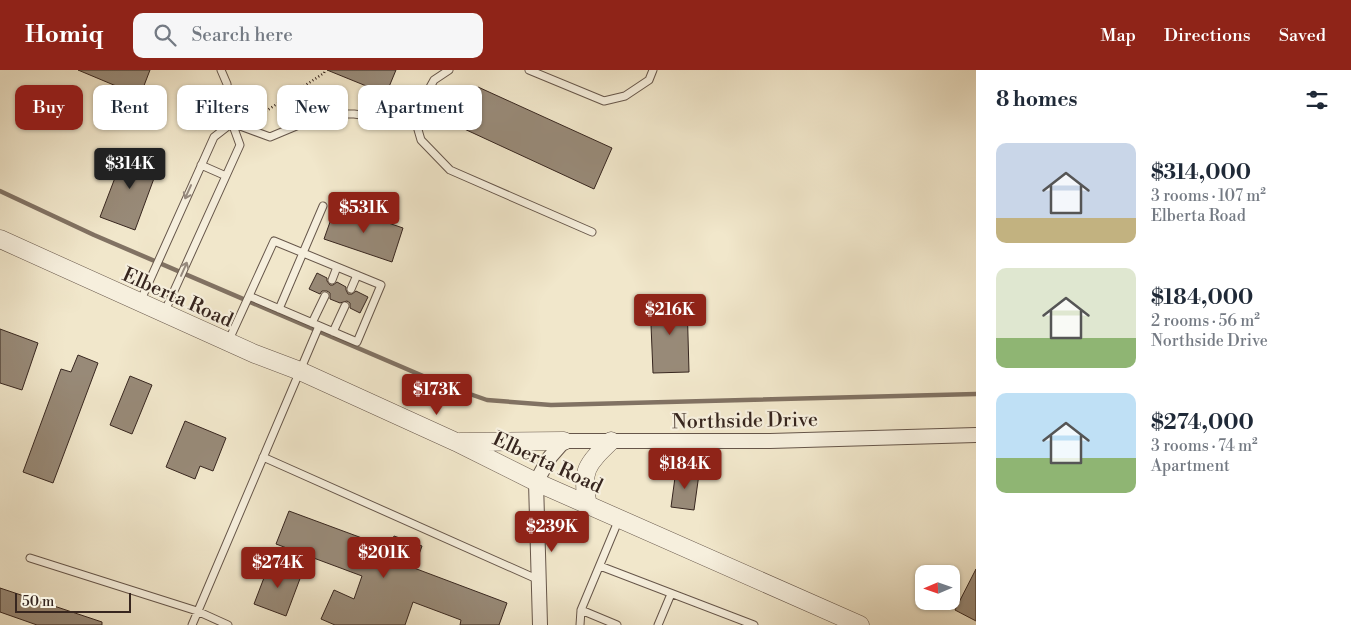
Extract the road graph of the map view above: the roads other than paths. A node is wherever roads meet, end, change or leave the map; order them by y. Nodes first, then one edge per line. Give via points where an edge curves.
1 (221, 70) edge
2 (449, 70) edge
3 (529, 70) edge
4 (653, 70) edge
5 (227, 85) edge
6 (431, 85) edge
7 (358, 115) edge
8 (223, 130) edge
9 (235, 130) edge
10 (250, 130) edge
11 (418, 130) edge
12 (201, 165) junction
13 (226, 176) junction
14 (323, 206) dead end
15 (592, 232) dead end
16 (0, 240) edge
17 (304, 253) junction
18 (337, 266) junction
19 (357, 274) junction
20 (332, 280) dead end
21 (352, 289) dead end
22 (249, 296) junction
23 (325, 296) dead end
24 (140, 302) junction
25 (345, 306) dead end
26 (279, 309) junction
27 (164, 314) junction
28 (316, 325) junction
29 (333, 332) junction
30 (228, 342) junction
31 (300, 371) junction
32 (976, 435) edge
33 (564, 441) junction
34 (611, 441) junction
35 (456, 442) junction
36 (263, 457) junction
37 (536, 482) junction
38 (588, 505) junction
39 (619, 519) junction
40 (30, 558) dead end
41 (600, 566) junction
42 (538, 580) junction
43 (671, 594) junction
44 (581, 610) junction
45 (197, 611) junction
46 (192, 625) edge
47 (228, 625) edge
48 (540, 625) edge
49 (580, 625) edge
50 (617, 625) edge
51 (658, 625) edge
52 (754, 625) edge
53 (860, 625) edge

1 - 5 lane
2 - 6 lane
3 - 4 lane via 604,101 625,96 649,80
7 - 10 lane via 325,114 270,137
8 - 12 lane via 214,137
9 - 13 lane via 240,145
11 - 15 lane via 420,140 450,170
12 - 13 lane
12 -> 24 lane
27 -> 13 lane
14 - 17 lane
16 - 24 street, Elberta Road
17 - 18 lane
17 - 22 lane via 274,241
17 - 26 lane
18 - 19 lane
18 - 20 lane
19 - 21 lane
19 - 29 lane via 382,285 357,342
22 - 26 lane
22 - 30 lane
23 - 28 lane
24 - 27 street, Elberta Road
25 - 29 lane
26 - 28 lane
27 - 30 street, Elberta Road
28 - 29 lane
28 - 31 lane
30 - 31 street, Elberta Road
31 - 35 street, Elberta Road
31 - 36 lane
32 - 34 street, Northside Drive via 770,441
33 - 34 street, Northside Drive
33 - 35 street
33 - 37 street via 550,457
34 - 38 street via 592,460 586,472 584,487
35 - 37 street, Elberta Road
36 - 42 lane
36 - 45 lane
37 - 38 street, Elberta Road
37 - 42 street
38 - 39 street, Elberta Road
39 - 41 lane
39 - 53 street, Elberta Road
40 - 45 lane
41 - 43 lane
41 - 44 lane
42 - 48 street
43 - 51 lane
43 - 52 lane
44 - 49 lane
44 - 50 lane
45 - 46 lane
45 - 47 lane

